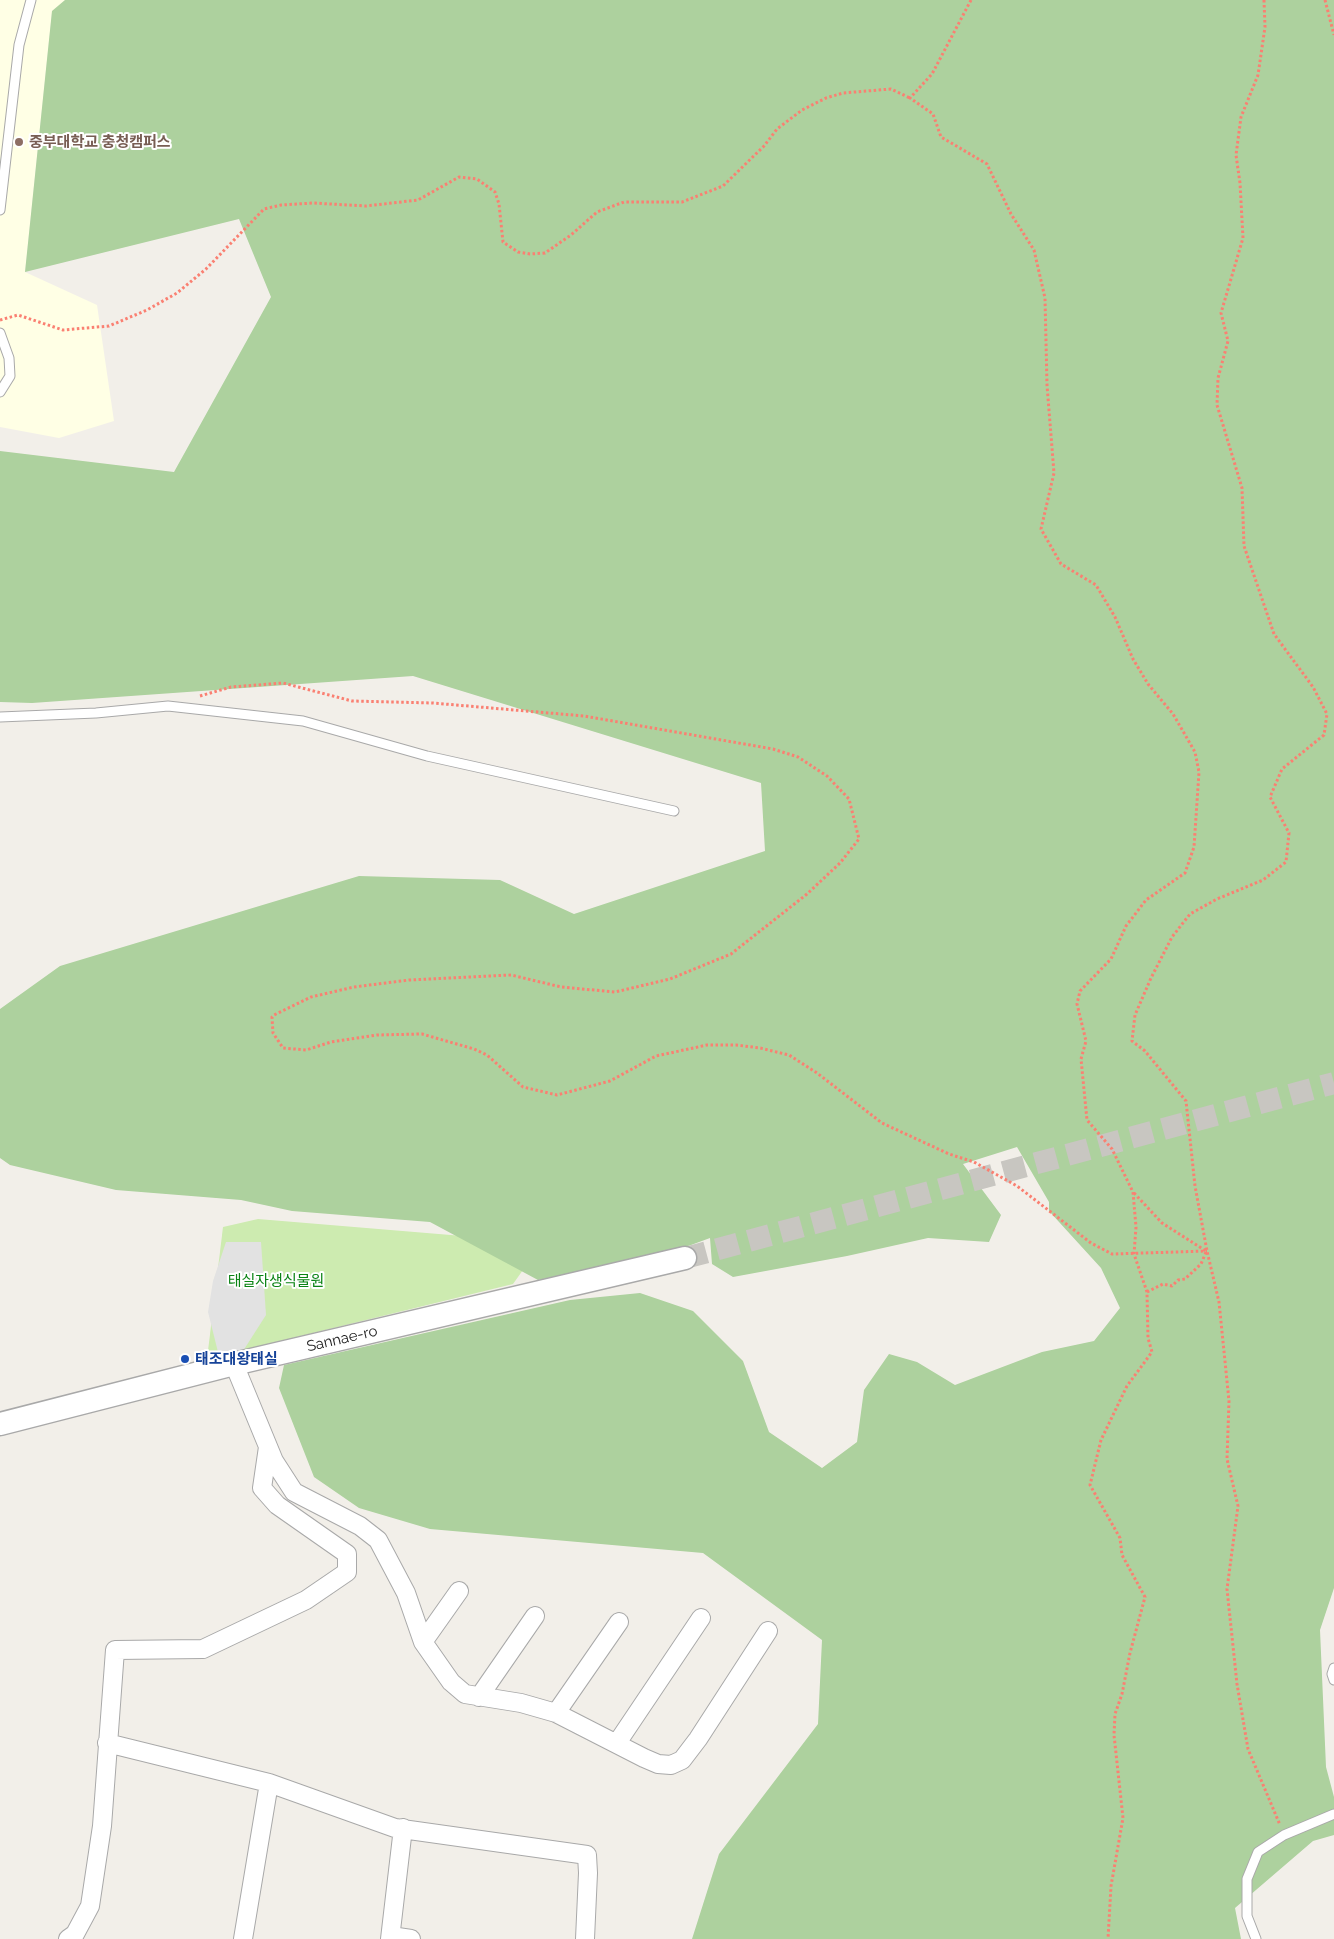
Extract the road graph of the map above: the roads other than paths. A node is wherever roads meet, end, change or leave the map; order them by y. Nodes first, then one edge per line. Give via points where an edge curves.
1 (31, 0) edge
2 (0, 210) edge
3 (0, 333) edge
4 (0, 392) edge
5 (0, 717) edge
6 (674, 811) dead end
7 (685, 1258) tunnel mouth
8 (234, 1364) junction
9 (0, 1424) edge
10 (268, 1447) junction
11 (459, 1591) dead end
12 (535, 1616) dead end
13 (701, 1618) dead end
14 (619, 1622) dead end
15 (768, 1631) dead end
16 (424, 1642) junction
17 (1334, 1668) edge
18 (1334, 1680) edge
19 (479, 1697) junction
20 (556, 1713) junction
21 (107, 1743) junction
22 (617, 1743) junction
23 (269, 1782) junction
24 (1334, 1814) edge
25 (403, 1828) junction
26 (391, 1937) edge
27 (68, 1939) edge
28 (243, 1939) edge
29 (411, 1939) edge
30 (585, 1939) edge
31 (1256, 1939) edge

1 - 2 lane via 19,45
3 - 4 lane via 9,358 10,376
5 - 6 lane via 168,706 303,721 427,756
7 - 8 street, Sannae-ro
8 - 9 street, Sannae-ro
8 - 10 street
10 - 16 street via 294,1492 360,1526 378,1540 406,1594
10 - 21 street via 262,1488 277,1505 347,1554 347,1572 306,1600 203,1649 115,1650
11 - 16 street
12 - 19 street
13 - 22 street
14 - 20 street
15 - 22 street via 682,1760 672,1765 658,1764
16 - 19 street via 451,1682 465,1694
17 - 18 lane
19 - 20 street via 521,1703
20 - 22 street
21 - 23 street
21 - 27 street via 102,1826 90,1906 75,1934
23 - 25 street via 395,1828
23 - 28 street
24 - 31 lane via 1284,1835 1258,1852 1247,1879 1247,1916
25 - 26 street
25 - 30 street via 587,1855
26 - 29 street

